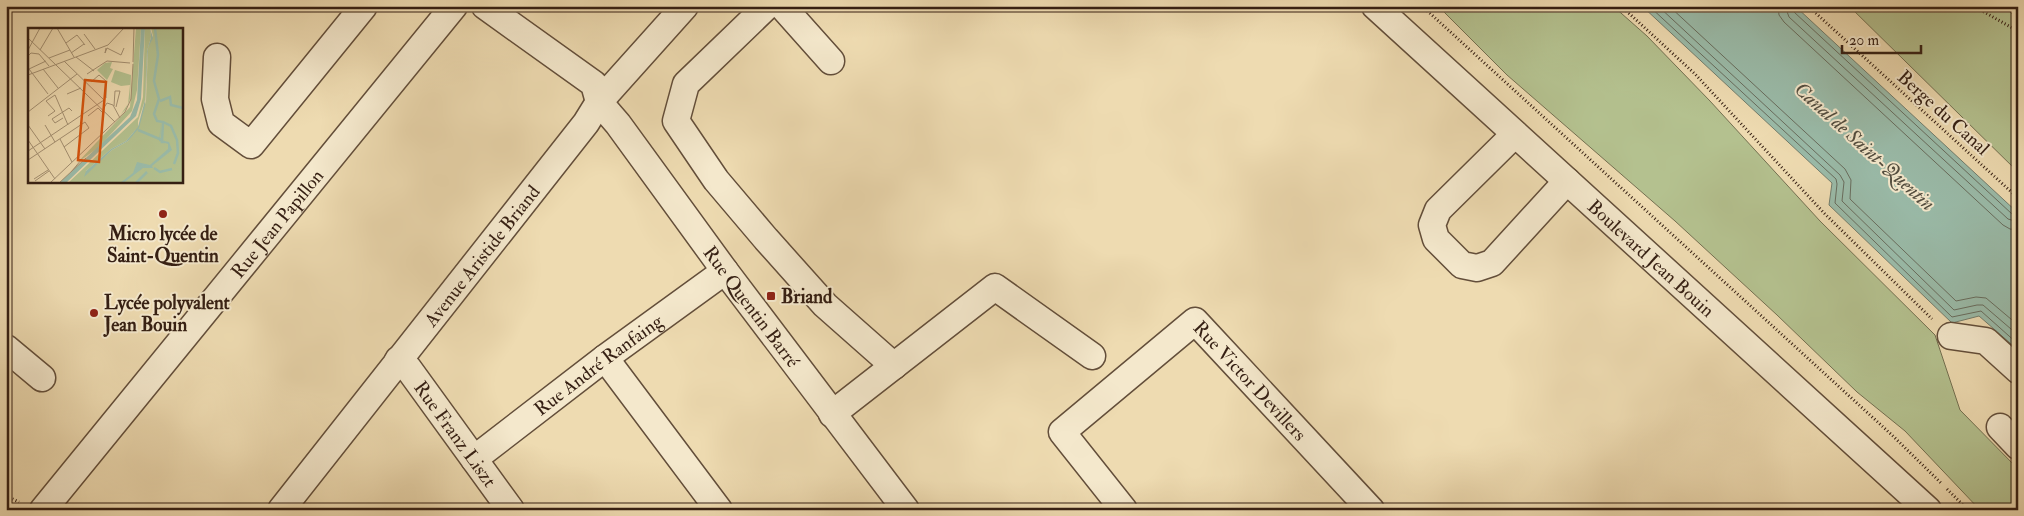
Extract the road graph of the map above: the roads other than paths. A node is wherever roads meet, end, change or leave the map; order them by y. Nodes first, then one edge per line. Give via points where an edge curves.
1 (364, 6) edge
2 (454, 6) edge
3 (485, 6) edge
4 (767, 6) edge
5 (782, 6) edge
6 (1375, 6) edge
7 (678, 9) edge
8 (217, 57) dead end
9 (831, 62) dead end
10 (599, 102) junction
11 (1515, 134) junction
12 (1568, 181) junction
13 (725, 271) junction
14 (1951, 336) road end
15 (6, 348) edge
16 (1092, 356) dead end
17 (606, 358) junction
18 (398, 360) junction
19 (894, 366) junction
20 (2018, 370) edge
21 (42, 378) dead end
22 (832, 414) junction
23 (2000, 427) dead end
24 (2018, 446) edge
25 (474, 458) junction
26 (43, 510) edge
27 (281, 510) edge
28 (511, 510) edge
29 (719, 510) edge
30 (906, 510) edge
31 (1124, 510) edge
32 (1371, 510) edge
33 (1928, 510) edge

1 - 8 street via 251,145 221,123 215,99
2 - 26 street, Rue Jean Papillon
3 - 10 street, Rue Quentin Barré via 594,84
4 - 19 street via 686,84 676,121 716,180 772,246 825,305
5 - 9 street
6 - 11 street, Boulevard Jean Bouin
7 - 10 street, Avenue Aristide Briand
10 - 13 street, Rue Quentin Barré
10 - 18 street, Avenue Aristide Briand via 586,123
11 - 12 street, Boulevard Jean Bouin
11 - 12 street via 1438,210 1432,225 1436,239 1462,265 1477,268 1492,263
12 - 33 street, Boulevard Jean Bouin
13 - 17 street, Rue André Ranfaing
13 - 22 street, Rue Quentin Barré
14 - 20 street via 1986,341
15 - 21 street
16 - 19 street via 995,287
17 - 25 street, Rue André Ranfaing
17 - 29 street
18 - 25 street, Rue Franz Liszt via 408,368
18 - 27 street, Avenue Aristide Briand
19 - 22 street
22 - 30 street, Rue Quentin Barré
23 - 24 street
25 - 28 street, Rue Franz Liszt
31 - 32 street, Rue Victor Devillers via 1062,432 1195,321

